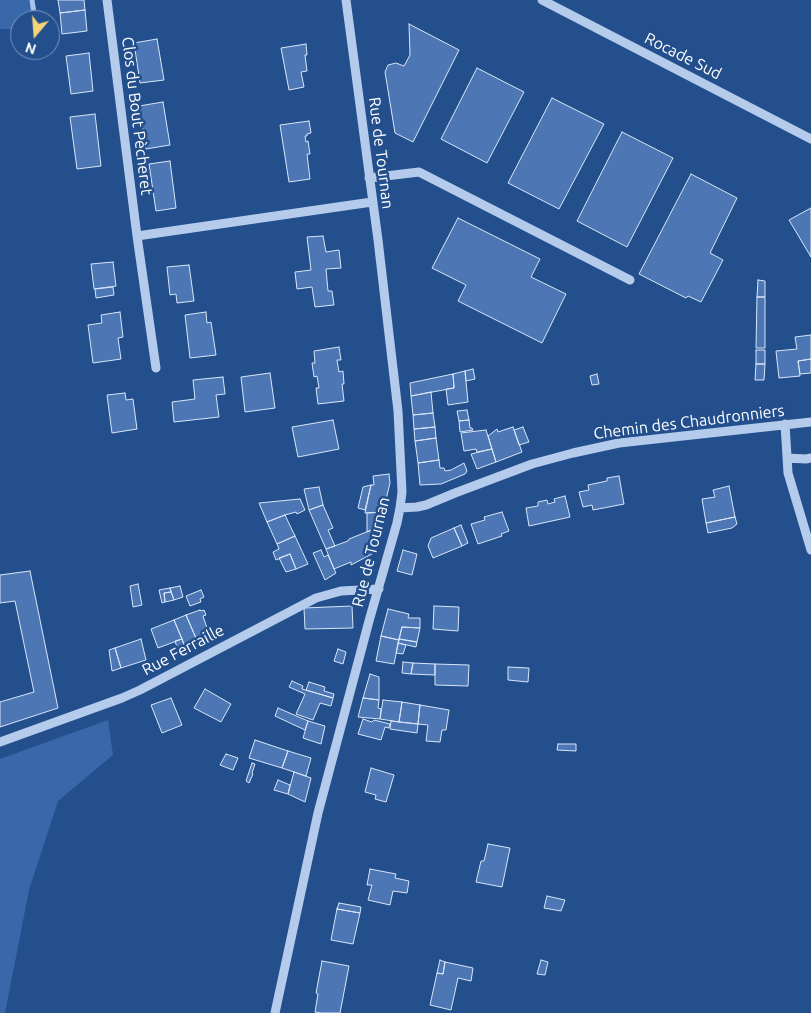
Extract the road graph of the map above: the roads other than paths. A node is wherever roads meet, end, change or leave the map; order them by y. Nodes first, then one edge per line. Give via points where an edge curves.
1 (107, 0) edge
2 (346, 0) edge
3 (542, 0) edge
4 (811, 139) edge
5 (369, 178) junction
6 (372, 202) junction
7 (137, 236) junction
8 (630, 280) dead end
9 (156, 368) dead end
10 (811, 422) edge
11 (785, 424) junction
12 (787, 458) junction
13 (811, 458) edge
14 (400, 508) junction
15 (811, 550) edge
16 (379, 589) junction
17 (0, 742) edge
18 (275, 1013) edge

1 - 7 street, Clos du Bout Pècheret
2 - 5 street, Rue de Tournan
3 - 4 street, Rocade Sud
5 - 6 street, Rue de Tournan
5 - 8 street via 419,172
6 - 7 street
6 - 14 street, Rue de Tournan via 398,411
7 - 9 street, Clos du Bout Pècheret
10 - 11 street, Chemin des Chaudronniers
11 - 12 street
11 - 14 street, Chemin des Chaudronniers via 628,442 573,453 532,464 417,507
12 - 13 street
12 - 15 street via 788,473
14 - 16 street, Rue de Tournan
16 - 17 street, Rue Ferraille via 340,591 316,598 140,690
16 - 18 street, Rue de Tournan via 318,813

